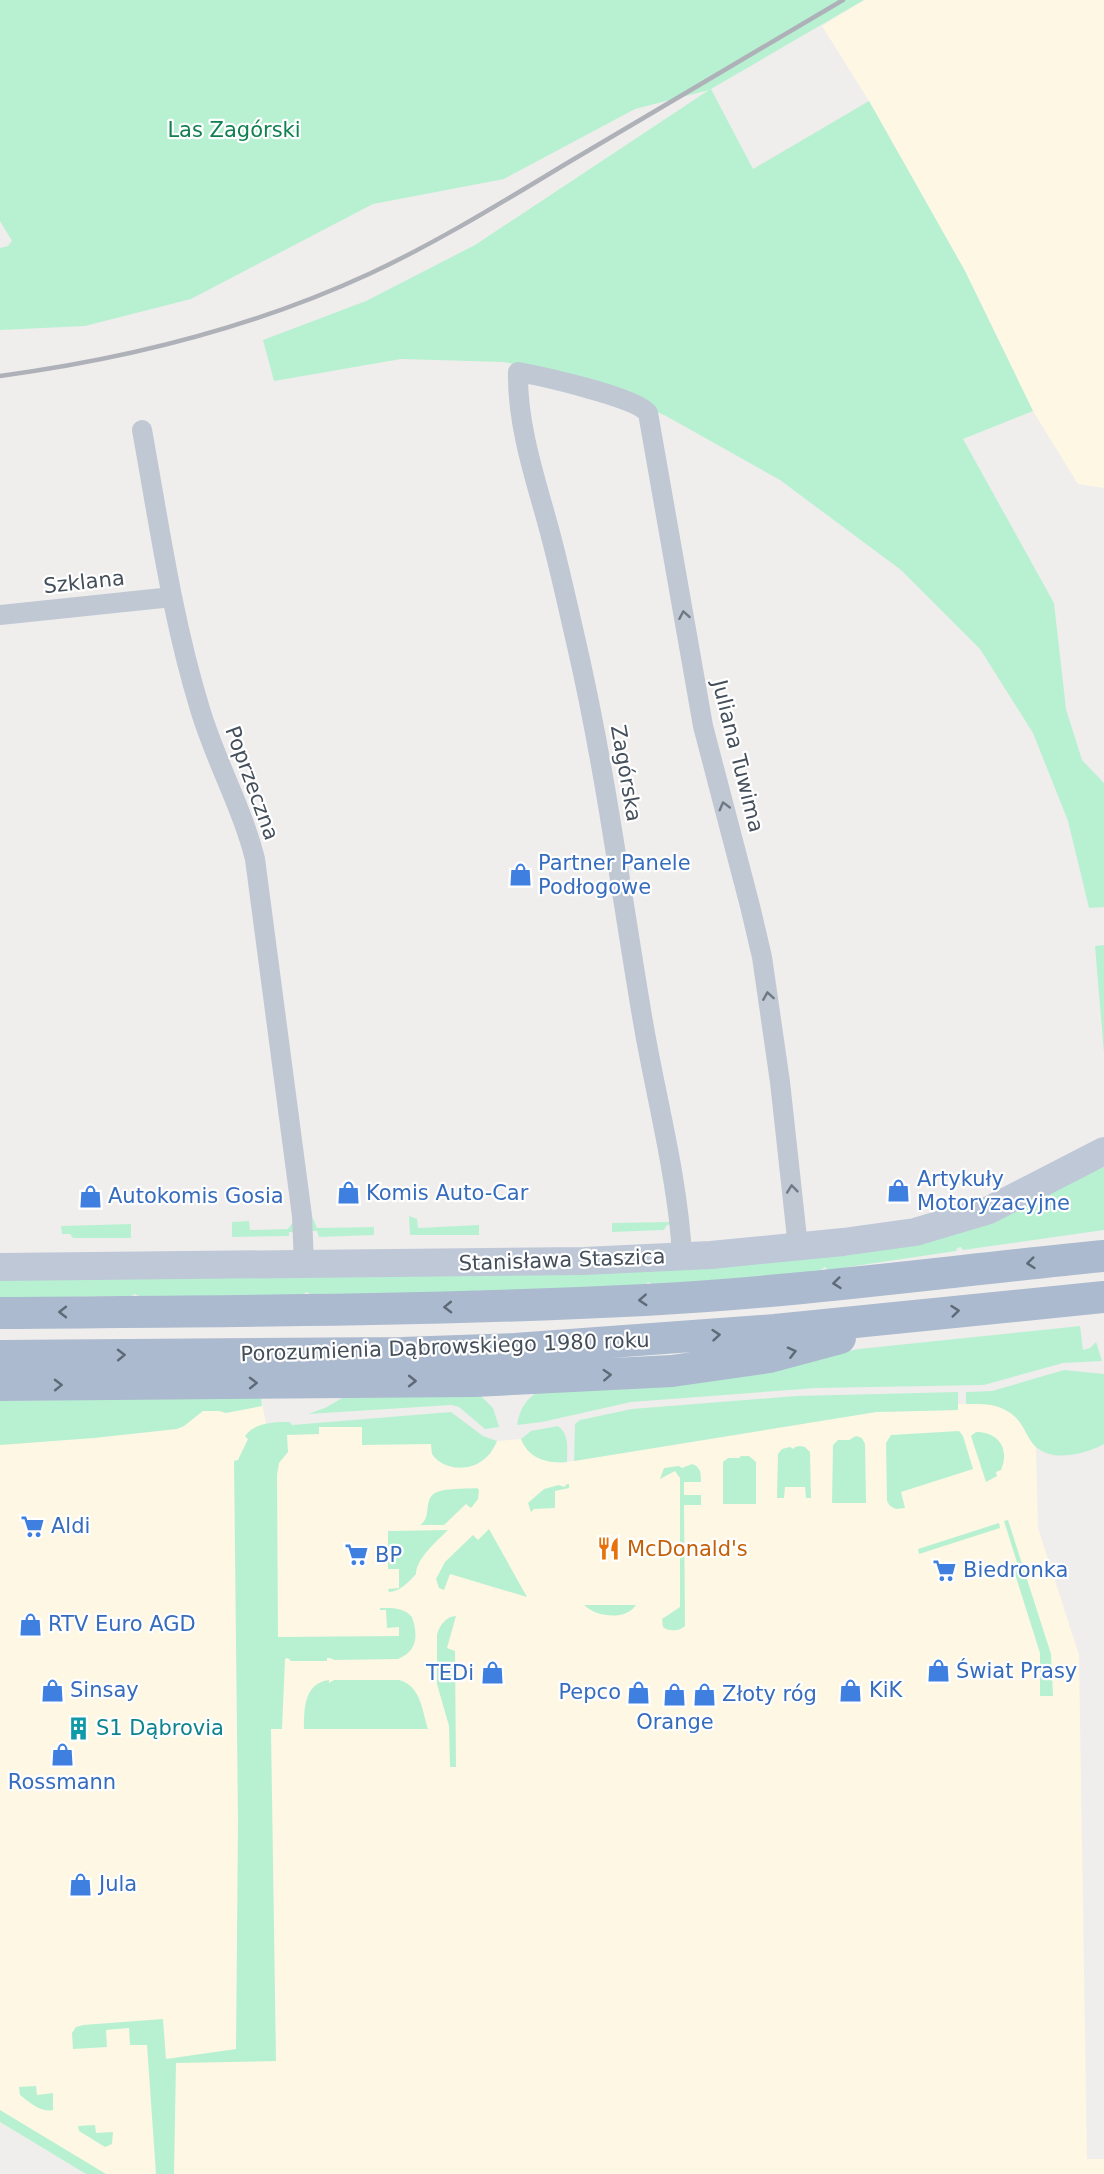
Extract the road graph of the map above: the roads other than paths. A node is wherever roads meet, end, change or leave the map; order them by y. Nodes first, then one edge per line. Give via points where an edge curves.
1 (518, 372) joint
2 (142, 430) dead end
3 (172, 597) junction
4 (0, 615) edge
5 (1104, 1151) edge
6 (798, 1247) junction
7 (682, 1256) junction
8 (1097, 1256) edge
9 (304, 1264) junction
10 (0, 1267) edge
11 (1091, 1298) edge
12 (0, 1313) edge
13 (897, 1317) junction
14 (0, 1356) edge
15 (0, 1385) edge

6 -> 1 street, Juliana Tuwima via 762,957 704,726 648,412 637,404 563,381
1 - 7 street, Zagórska via 519,402 534,475 577,645 597,744 678,1210
2 - 3 street, Poprzeczna
3 - 4 street, Szklana
3 - 9 street, Poprzeczna via 200,709 255,859 302,1216
5 - 6 street, Stanisława Staszica via 1009,1201 971,1216 898,1235
6 - 7 street, Stanisława Staszica
7 - 9 street, Stanisława Staszica
8 -> 12 main road, Porozumienia Dąbrowskiego 1980 roku via 646,1300
9 - 10 street, Stanisława Staszica
13 -> 11 main road, Porozumienia Dąbrowskiego 1980 roku
14 -> 13 main road, Porozumienia Dąbrowskiego 1980 roku via 515,1349 641,1342
15 -> 13 main road via 474,1381 672,1371 780,1354 859,1333

